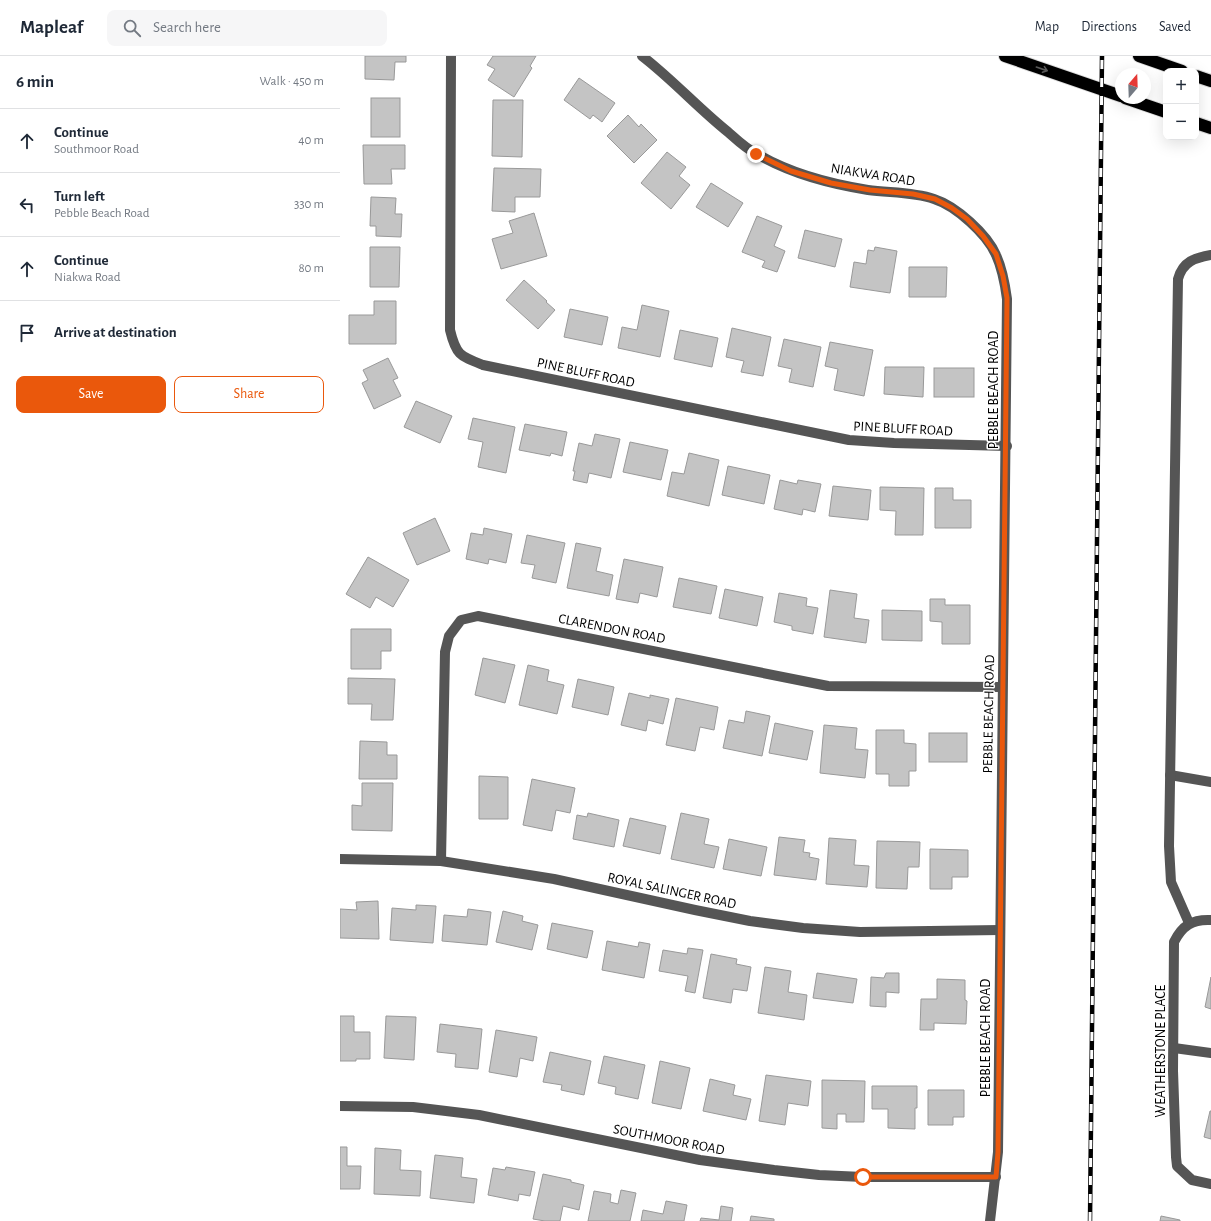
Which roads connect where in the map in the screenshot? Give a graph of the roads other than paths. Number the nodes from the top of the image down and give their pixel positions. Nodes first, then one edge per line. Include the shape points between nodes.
1 (451, 56) edge
2 (642, 56) edge
3 (1005, 56) edge
4 (1139, 56) edge
5 (1173, 68) edge
6 (1199, 77) edge
7 (1211, 81) edge
8 (1115, 94) edge
9 (1143, 104) edge
10 (1163, 111) edge
11 (1199, 124) edge
12 (1211, 128) edge
13 (967, 219) joint
14 (1211, 255) edge
15 (1006, 446) junction
16 (1002, 687) junction
17 (1170, 776) junction
18 (1211, 782) edge
19 (340, 859) edge
20 (441, 861) junction
21 (1211, 920) edge
22 (1189, 923) junction
23 (1000, 930) junction
24 (1174, 1048) junction
25 (1211, 1053) edge
26 (340, 1106) edge
27 (996, 1177) junction
28 (1211, 1184) edge
29 (990, 1221) edge

1 - 15 street, PINE BLUFF ROAD via 450,330 454,346 464,357 483,365 849,440
2 - 13 street, NIAKWA ROAD via 708,116 756,154 791,171 831,183 935,199
3 -> 8 highway
4 - 5 highway
6 - 7 highway
9 - 10 highway
11 - 12 highway
13 - 15 street, PEBBLE BEACH ROAD via 996,254 1007,298
14 - 17 street via 1196,258 1187,264 1178,279
15 - 16 street, PEBBLE BEACH ROAD
16 - 20 street, CLARENDON ROAD via 828,686 478,616 461,620 449,636 445,652
16 - 23 street, PEBBLE BEACH ROAD
17 - 18 street
17 - 22 street via 1171,882
19 - 20 street, ROYAL SALINGER ROAD
20 - 23 street, ROYAL SALINGER ROAD via 554,879 695,910 803,928 860,932
21 - 22 street
22 - 24 street, WEATHERSTONE PLACE via 1174,942
23 - 27 street, PEBBLE BEACH ROAD
24 - 25 street
24 - 28 street, WEATHERSTONE PLACE via 1177,1166 1192,1180
26 - 27 street, SOUTHMOOR ROAD via 413,1107 479,1115 700,1160 819,1175
27 - 29 street, PEBBLE BEACH ROAD

